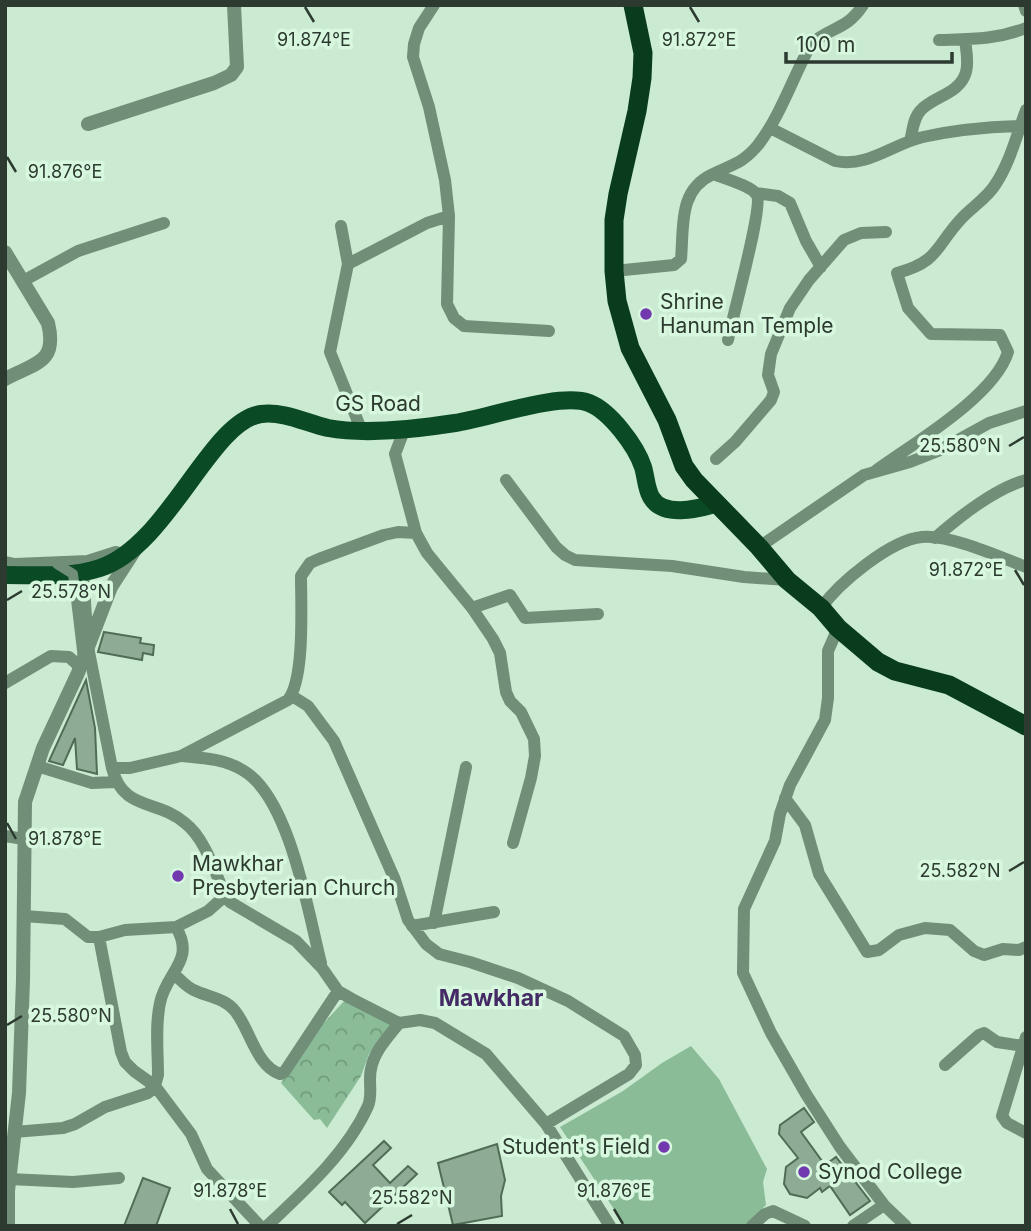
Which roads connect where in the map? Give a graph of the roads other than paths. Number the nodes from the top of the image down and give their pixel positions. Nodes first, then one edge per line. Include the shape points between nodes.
1 (234, 5) edge
2 (435, 5) edge
3 (633, 5) edge
4 (863, 5) edge
5 (1024, 5) edge
6 (1026, 11) edge
7 (1026, 28) edge
8 (965, 39) junction
9 (939, 40) dead end
10 (1026, 110) edge
11 (88, 124) dead end
12 (1020, 126) junction
13 (770, 128) junction
14 (910, 141) junction
15 (713, 174) junction
16 (755, 193) junction
17 (449, 216) junction
18 (164, 223) dead end
19 (341, 226) dead end
20 (887, 232) dead end
21 (5, 252) edge
22 (348, 264) junction
23 (821, 267) junction
24 (614, 271) junction
25 (23, 281) junction
26 (549, 331) dead end
27 (728, 340) dead end
28 (5, 379) edge
29 (1026, 411) edge
30 (405, 428) junction
31 (361, 429) junction
32 (716, 459) dead end
33 (874, 471) junction
34 (506, 480) dead end
35 (1026, 480) edge
36 (715, 504) junction
37 (416, 533) junction
38 (935, 538) junction
39 (137, 546) junction
40 (759, 547) junction
41 (5, 563) edge
42 (57, 565) junction
43 (1026, 568) edge
44 (78, 573) junction
45 (5, 575) edge
46 (787, 580) junction
47 (472, 608) junction
48 (821, 608) junction
49 (598, 614) dead end
50 (838, 628) junction
51 (84, 658) junction
52 (5, 683) edge
53 (292, 696) junction
54 (1026, 726) edge
55 (181, 756) junction
56 (37, 766) junction
57 (466, 767) dead end
58 (111, 768) junction
59 (115, 782) junction
60 (785, 798) junction
61 (5, 836) edge
62 (24, 839) junction
63 (513, 843) dead end
64 (225, 896) junction
65 (494, 912) dead end
66 (24, 916) junction
67 (434, 923) junction
68 (412, 926) junction
69 (176, 927) junction
70 (99, 937) junction
71 (1026, 948) edge
72 (322, 968) junction
73 (174, 974) junction
74 (338, 991) junction
75 (399, 1023) junction
76 (1024, 1041) edge
77 (945, 1065) dead end
78 (155, 1086) junction
79 (545, 1124) junction
80 (14, 1132) junction
81 (1026, 1133) edge
82 (118, 1178) dead end
83 (8, 1187) edge
84 (884, 1205) junction
85 (8, 1226) edge
86 (260, 1226) edge
87 (267, 1226) edge
88 (610, 1226) edge
89 (752, 1226) edge
90 (805, 1226) edge
91 (853, 1226) edge
92 (906, 1226) edge

1 - 11 street via 237,67 231,75
2 - 17 street via 419,28 413,57 440,152
3 - 24 highway via 643,53 642,78 618,194
4 - 13 street via 851,22 811,44
5 - 6 street
7 - 8 street via 1004,37
8 - 9 street
8 - 14 street via 966,74 957,87 922,109
10 - 12 street
12 - 14 street via 978,128
12 - 33 street via 995,187 960,220 931,259 897,274 908,308 931,334 1000,335 1007,352 1005,362 982,392
13 - 14 street via 846,163 870,159
13 - 15 street via 745,159
15 - 16 street
15 - 24 street via 687,198 679,261
16 - 23 street via 790,203
16 - 27 street via 753,238
17 - 22 street
17 - 26 street via 447,304 454,318 464,326
18 - 25 street via 78,251
19 - 22 street
20 - 23 street via 852,236 838,245
21 - 25 street
22 - 31 street via 330,352
23 - 32 street via 790,308 778,334 768,368 774,389 771,400
24 - 36 highway via 630,348 667,420 684,466
25 - 28 street via 48,323 51,346 41,363
29 - 33 street via 989,423 938,451
30 - 31 main road, GS Road
30 - 36 main road, GS Road via 456,423 567,399 589,403 603,411 634,449 656,503 693,510
30 - 37 street via 396,454
31 - 39 main road, GS Road via 329,428 270,413 248,417 229,432
33 - 40 street
34 - 46 street via 556,547 575,560
35 - 38 street via 998,491
36 - 40 highway
37 - 47 street
37 - 53 street via 384,535 304,569
38 - 43 street
38 - 48 street via 908,541 868,563
39 - 42 street via 88,562
39 - 44 main road, GS Road via 101,567
39 - 51 street via 111,587
40 - 46 highway
41 - 42 street
42 - 44 street, bridge
44 - 45 main road, GS Road
44 - 51 street
46 - 48 highway
47 - 49 street via 510,595 525,618
47 - 63 street via 494,639 506,692 534,739 531,778
48 - 50 highway
50 - 54 highway via 895,671 949,685
50 - 60 street via 828,651 825,720
51 - 52 street via 51,656
51 - 56 street
51 - 58 street
53 - 55 street
53 - 68 street via 308,706 334,741
55 - 58 street
55 - 72 street via 234,766 270,798 287,831
56 - 59 street via 92,783
56 - 62 street via 25,802
57 - 67 street
58 - 59 street
59 - 64 street via 135,801 178,817 194,831
60 - 71 street via 805,825 819,874 867,952 879,950 898,935 925,928 950,930 984,955
60 - 84 street via 775,841 744,909 743,973 806,1094
61 - 62 street
62 - 66 street
64 - 69 street via 208,911
64 - 72 street via 296,942
65 - 67 street
66 - 70 street via 65,919 88,937
66 - 80 street
67 - 68 street
68 - 79 street via 439,954 518,978 568,1001 624,1036 636,1065 629,1074
69 - 70 street via 125,930
69 - 73 street via 184,952
70 - 78 street via 121,1052 125,1062
72 - 74 street
73 - 74 street via 197,992 233,1008 262,1059 276,1073 285,1071
73 - 78 street via 160,1001
74 - 75 street
75 - 79 street via 435,1023 486,1054
75 - 87 street via 376,1053 370,1098 360,1123 313,1181
76 - 77 street via 997,1042 984,1033
76 - 81 street via 1002,1116
78 - 80 street via 63,1128
78 - 86 street via 191,1134 207,1168
79 - 88 street
80 - 83 street
82 - 83 street
83 - 85 street
84 - 91 street
84 - 92 street
89 - 90 street via 773,1211

